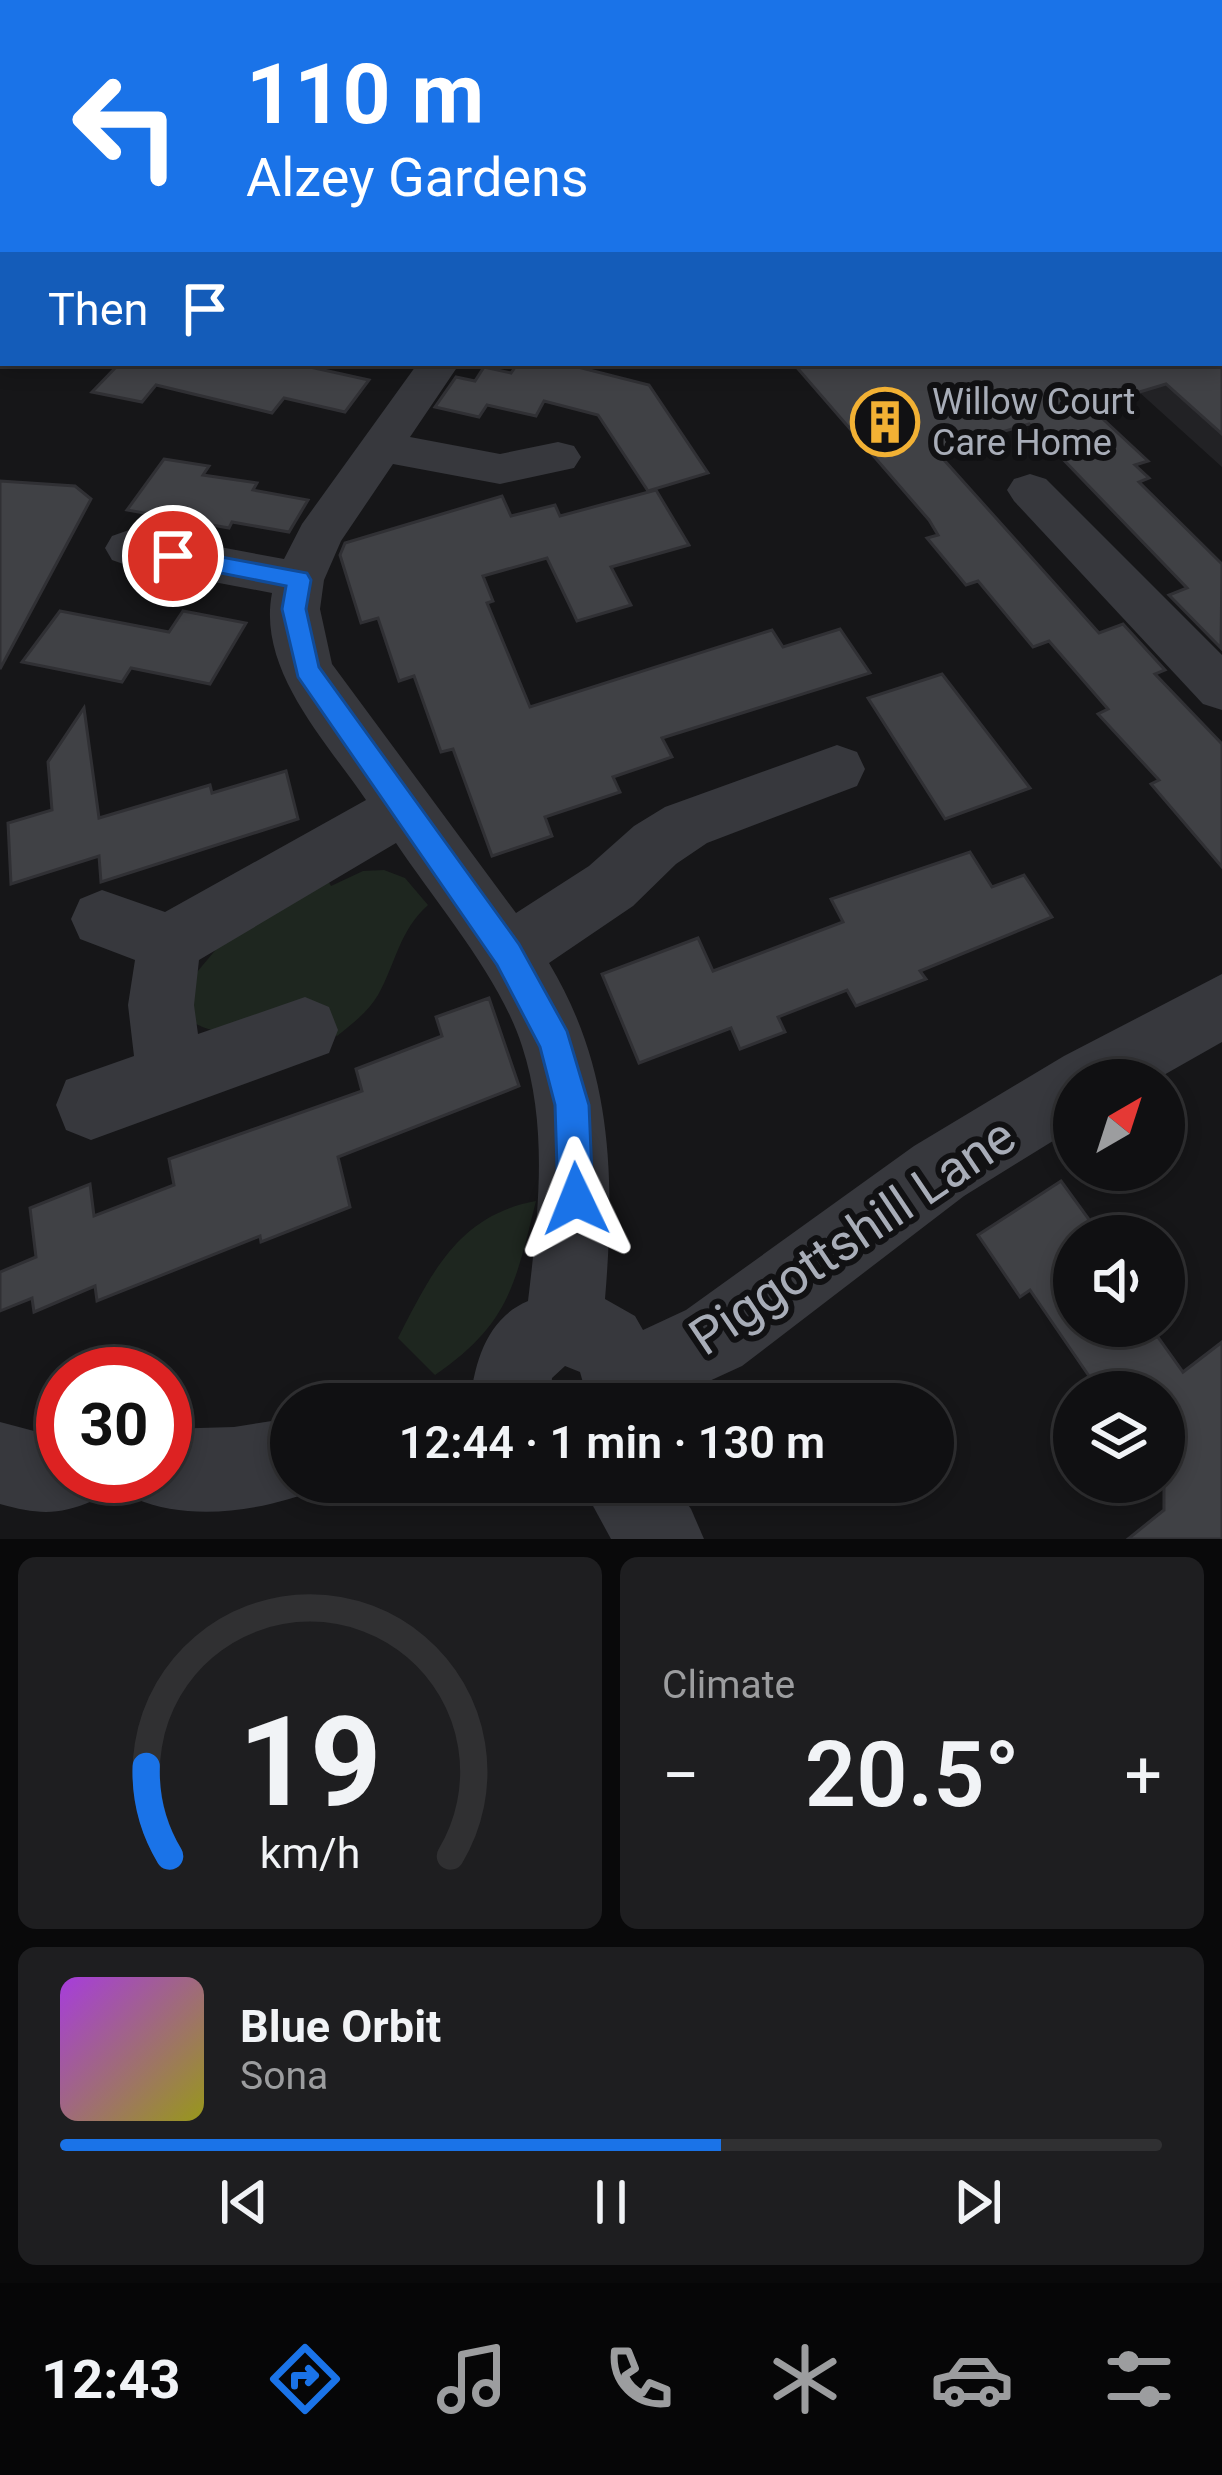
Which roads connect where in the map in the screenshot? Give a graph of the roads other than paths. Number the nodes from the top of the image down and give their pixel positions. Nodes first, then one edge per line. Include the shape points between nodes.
1 (434, 366) edge
2 (383, 447) junction
3 (558, 457) dead end
4 (1030, 490) dead end
5 (129, 548) dead end
6 (299, 580) junction
7 (1221, 686) edge
8 (837, 769) dead end
9 (404, 808) junction
10 (103, 919) dead end
11 (169, 943) junction
12 (508, 955) junction
13 (1222, 1006) edge
14 (305, 1030) dead end
15 (1126, 1059) edge
16 (170, 1077) junction
17 (1053, 1101) edge
18 (91, 1105) dead end
19 (564, 1326) junction
20 (512, 1383) edge
21 (626, 1383) edge
22 (641, 1383) edge
23 (270, 1462) edge
24 (0, 1463) edge
25 (192, 1469) edge
26 (36, 1472) edge
27 (636, 1503) edge
28 (661, 1539) edge

1 - 2 street
2 - 3 street via 500,469
2 - 6 street via 319,536
4 - 7 street
5 - 6 street
6 - 9 street via 295,623 307,670
8 - 12 street via 686,825
9 - 11 street
9 - 12 street
10 - 11 street
11 - 16 street via 160,1005
12 - 19 street via 555,1042 572,1105 576,1199
13 - 15 street
14 - 16 street
16 - 18 street
17 - 22 street, Piggottshill Lane via 939,1171 714,1339
19 - 20 street via 521,1356
19 - 21 street via 604,1339
23 - 25 street
24 - 26 street
27 - 28 street

